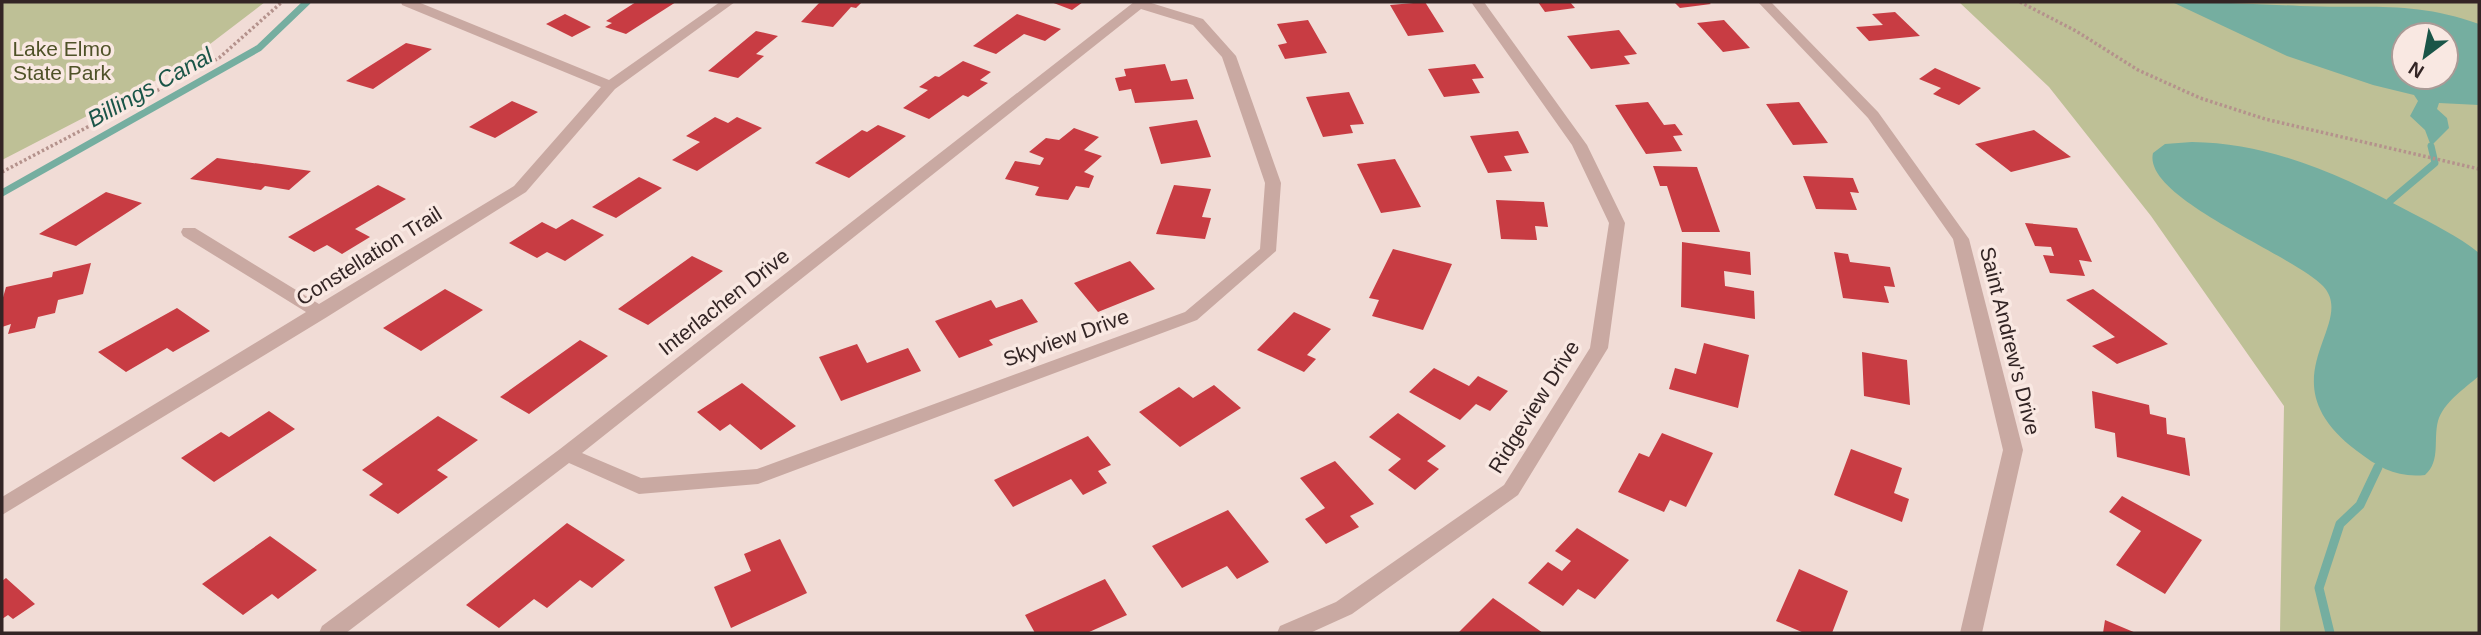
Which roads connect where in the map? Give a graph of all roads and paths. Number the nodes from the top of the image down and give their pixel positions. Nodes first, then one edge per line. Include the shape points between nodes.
1 (282, 2) edge
2 (407, 2) edge
3 (728, 2) edge
4 (1477, 2) edge
5 (1764, 2) edge
6 (2020, 2) edge
7 (1141, 3) edge
8 (610, 86) junction
9 (2479, 169) edge
10 (2, 172) edge
11 (189, 232) dead end
12 (321, 313) junction
13 (567, 454) junction
14 (2, 507) edge
15 (330, 633) edge
16 (1288, 633) edge
17 (1971, 633) edge

1 - 10 path via 219,58
2 - 8 street
3 - 8 street, Constellation Trail
4 - 16 street, Ridgeview Drive via 1579,145 1617,223 1599,348 1511,490 1343,608
5 - 17 street, Saint Andrew's Drive via 1873,115 1961,239 2013,450
6 - 9 path via 2186,93 2265,119
7 - 13 street, Interlachen Drive
7 - 13 street, Skyview Drive via 1198,22 1229,56 1273,183 1268,251 1191,316 758,476 639,486
8 - 12 street, Constellation Trail via 520,189
11 - 12 street
12 - 14 street, Constellation Trail
13 - 15 street, Interlachen Drive

